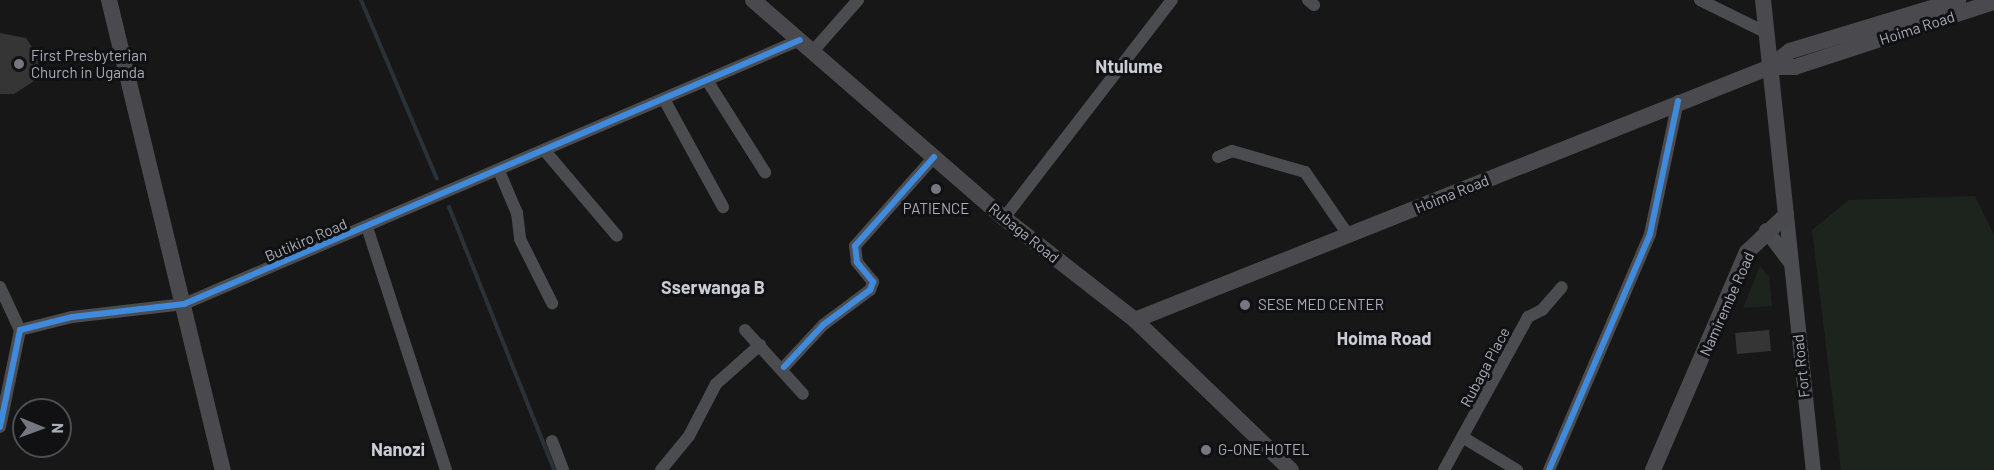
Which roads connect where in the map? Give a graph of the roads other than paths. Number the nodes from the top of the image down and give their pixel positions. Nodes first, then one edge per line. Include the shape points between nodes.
1 (109, 0) edge
2 (753, 0) edge
3 (858, 0) edge
4 (1172, 0) edge
5 (1700, 0) edge
6 (1763, 0) edge
7 (1953, 1) edge
8 (1994, 2) edge
9 (1767, 33) junction
10 (800, 40) junction
11 (814, 50) junction
12 (1770, 67) junction
13 (708, 82) junction
14 (665, 101) junction
15 (1678, 101) junction
16 (546, 151) junction
17 (1218, 157) dead end
18 (934, 158) junction
19 (499, 171) junction
20 (765, 172) dead end
21 (723, 207) dead end
22 (1786, 215) junction
23 (1004, 218) junction
24 (368, 227) junction
25 (1766, 230) junction
26 (617, 236) dead end
27 (1349, 236) junction
28 (1791, 263) junction
29 (0, 287) edge
30 (1562, 287) dead end
31 (552, 303) dead end
32 (184, 304) junction
33 (1135, 321) junction
34 (20, 330) junction
35 (745, 330) dead end
36 (760, 345) junction
37 (784, 367) junction
38 (803, 394) dead end
39 (0, 427) edge
40 (1464, 438) junction
41 (552, 441) dead end
42 (223, 470) edge
43 (446, 470) edge
44 (563, 470) edge
45 (662, 470) edge
46 (1291, 470) edge
47 (1444, 470) edge
48 (1517, 470) edge
49 (1549, 470) edge
50 (1653, 470) edge
51 (1813, 470) edge

1 - 32 main road
2 - 10 main road, Rubaga Road
3 - 11 street
4 - 23 street
5 - 9 street
6 - 9 main road
7 - 12 main road, Hoima Road via 1790,51
8 - 12 main road, Hoima Road via 1795,67
9 - 12 main road
10 - 11 main road, Rubaga Road
10 - 13 street, Butikiro Road
11 - 18 main road, Rubaga Road
12 - 15 main road, Hoima Road
12 - 22 main road
13 - 14 street, Butikiro Road
13 - 20 street
14 - 16 street, Butikiro Road
14 - 21 street
15 - 27 main road, Hoima Road
15 - 49 street via 1650,234
16 - 19 street, Butikiro Road
16 - 26 street
17 - 27 street via 1232,151 1305,172
18 - 23 main road, Rubaga Road
18 - 37 street via 855,246 857,262 873,282 870,290 823,325
19 - 24 street, Butikiro Road
19 - 31 street via 517,213 520,238
22 - 25 main road, Namirembe Road
22 - 28 street, Fort Road
23 - 33 main road, Rubaga Road
24 - 32 street, Butikiro Road
24 - 43 street
25 - 28 street
25 - 50 main road, Namirembe Road via 1748,252
27 - 33 main road, Hoima Road
28 - 51 street, Fort Road
29 - 34 street
30 - 40 street, Rubaga Place via 1542,310 1528,317
32 - 34 street, Butikiro Road via 72,317
32 - 42 main road
33 - 46 main road, Rubaga Road
34 - 39 street
35 - 36 street
36 - 37 street
36 - 45 street via 716,384 689,436
37 - 38 street
40 - 47 street, Rubaga Place
40 - 48 street
41 - 44 street

